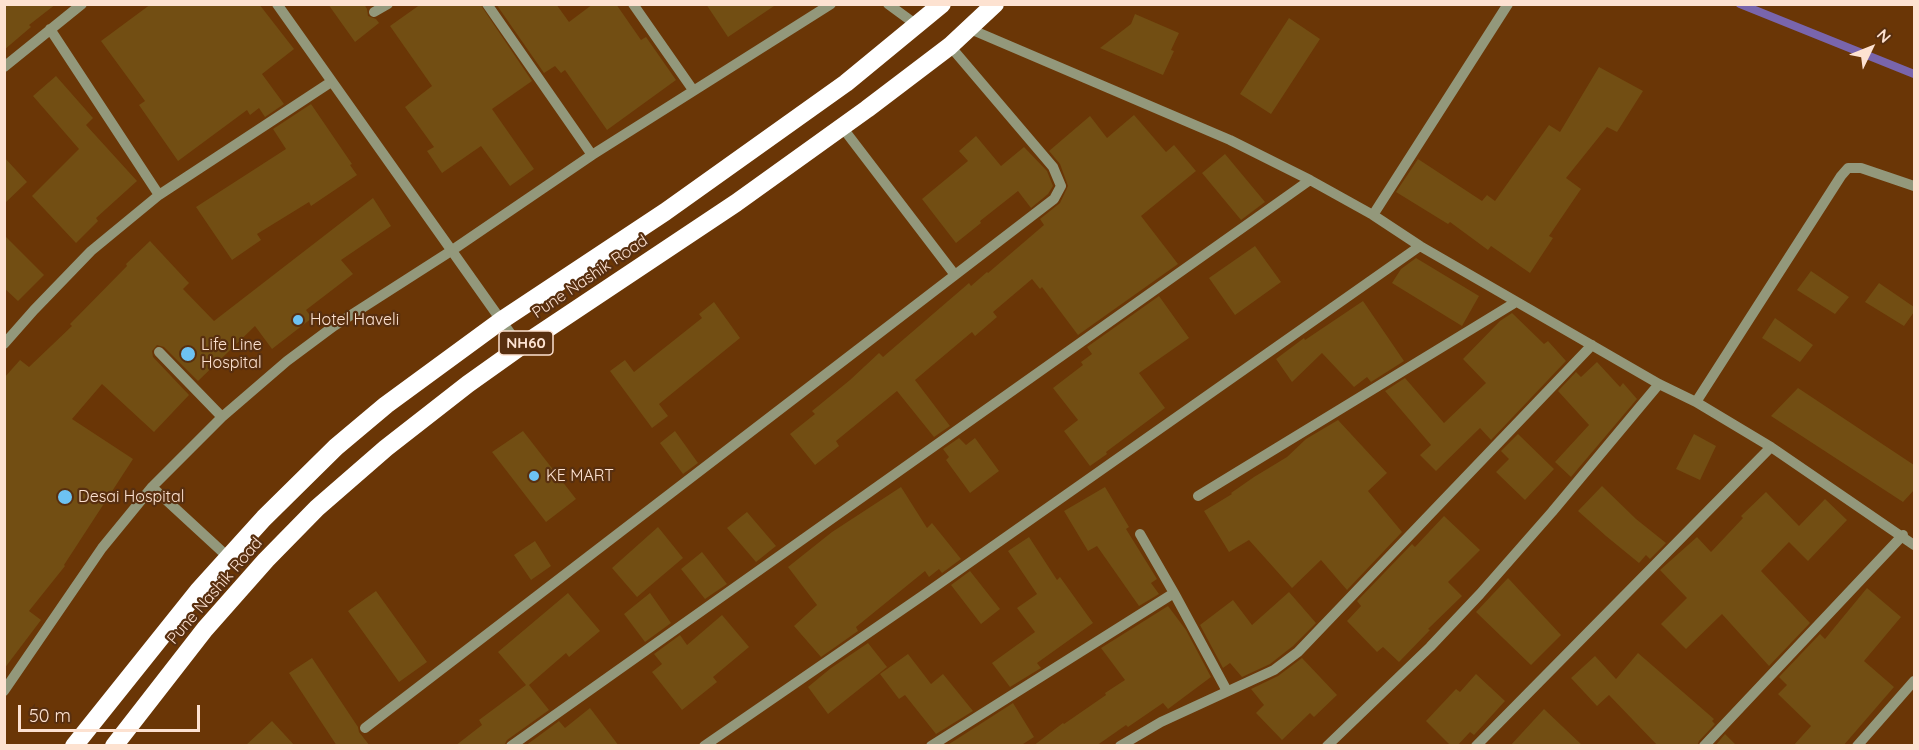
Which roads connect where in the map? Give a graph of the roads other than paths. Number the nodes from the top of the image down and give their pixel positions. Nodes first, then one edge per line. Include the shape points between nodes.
1 (82, 4) edge
2 (277, 4) edge
3 (388, 4) edge
4 (487, 4) edge
5 (633, 4) edge
6 (831, 4) edge
7 (888, 4) edge
8 (942, 4) edge
9 (995, 4) edge
10 (1508, 4) edge
11 (374, 12) dead end
12 (918, 26) junction
13 (50, 29) junction
14 (970, 29) junction
15 (950, 46) junction
16 (4, 67) edge
17 (331, 82) junction
18 (693, 90) junction
19 (842, 127) junction
20 (592, 155) junction
21 (1310, 180) junction
22 (1914, 186) edge
23 (159, 195) junction
24 (1373, 215) junction
25 (1420, 246) junction
26 (451, 251) junction
27 (955, 275) junction
28 (1516, 302) junction
29 (502, 320) junction
30 (4, 344) edge
31 (1592, 345) junction
32 (520, 347) junction
33 (159, 352) dead end
34 (1659, 384) junction
35 (1696, 402) junction
36 (222, 417) junction
37 (1771, 447) junction
38 (152, 487) junction
39 (1198, 496) dead end
40 (1140, 534) dead end
41 (1903, 535) junction
42 (1914, 545) edge
43 (228, 558) junction
44 (1174, 593) junction
45 (1914, 681) edge
46 (5, 688) edge
47 (1227, 691) junction
48 (365, 728) dead end
49 (74, 746) edge
50 (114, 746) edge
51 (511, 746) edge
52 (704, 746) edge
53 (931, 746) edge
54 (1120, 746) edge
55 (1327, 746) edge
56 (1476, 746) edge
57 (1704, 746) edge
58 (1857, 746) edge

1 - 13 street
2 - 17 street
3 - 11 street
4 - 20 street
5 - 18 street
6 - 18 street
7 - 12 street
8 - 12 highway, Pune Nashik Road / NH60
9 - 14 highway, Pune Nashik Road / NH60
10 - 24 street
12 - 29 highway, Pune Nashik Road / NH60 via 846,83 674,205
13 - 16 street
13 - 23 street
14 - 15 highway, Pune Nashik Road / NH60
14 - 21 street via 1230,140
15 - 19 highway, Pune Nashik Road / NH60
15 - 27 street via 1053,167 1061,186 1054,199
17 - 23 street
17 - 26 street
18 - 20 street
19 - 27 street
19 - 32 highway, Pune Nashik Road / NH60
20 - 26 street
21 - 24 street
21 - 51 street
22 - 35 street via 1861,168 1848,168
23 - 30 street via 91,251
24 - 25 street
25 - 28 street
25 - 52 street
26 - 29 street
26 - 36 street via 334,326
27 - 48 street
28 - 31 street
28 - 39 street
29 - 32 street
29 - 43 highway, Pune Nashik Road / NH60 via 336,447
31 - 34 street
31 - 47 street via 1298,652 1274,670
32 - 50 highway, Pune Nashik Road / NH60 via 386,448 317,508 205,629
33 - 36 street
34 - 35 street
34 - 55 street via 1480,594
35 - 37 street
36 - 38 street
37 - 41 street
37 - 56 street
38 - 43 street
38 - 46 street via 102,548
40 - 44 street
41 - 42 street
41 - 57 street
43 - 49 highway, Pune Nashik Road / NH60
44 - 47 street
44 - 53 street
45 - 58 street
47 - 54 street

